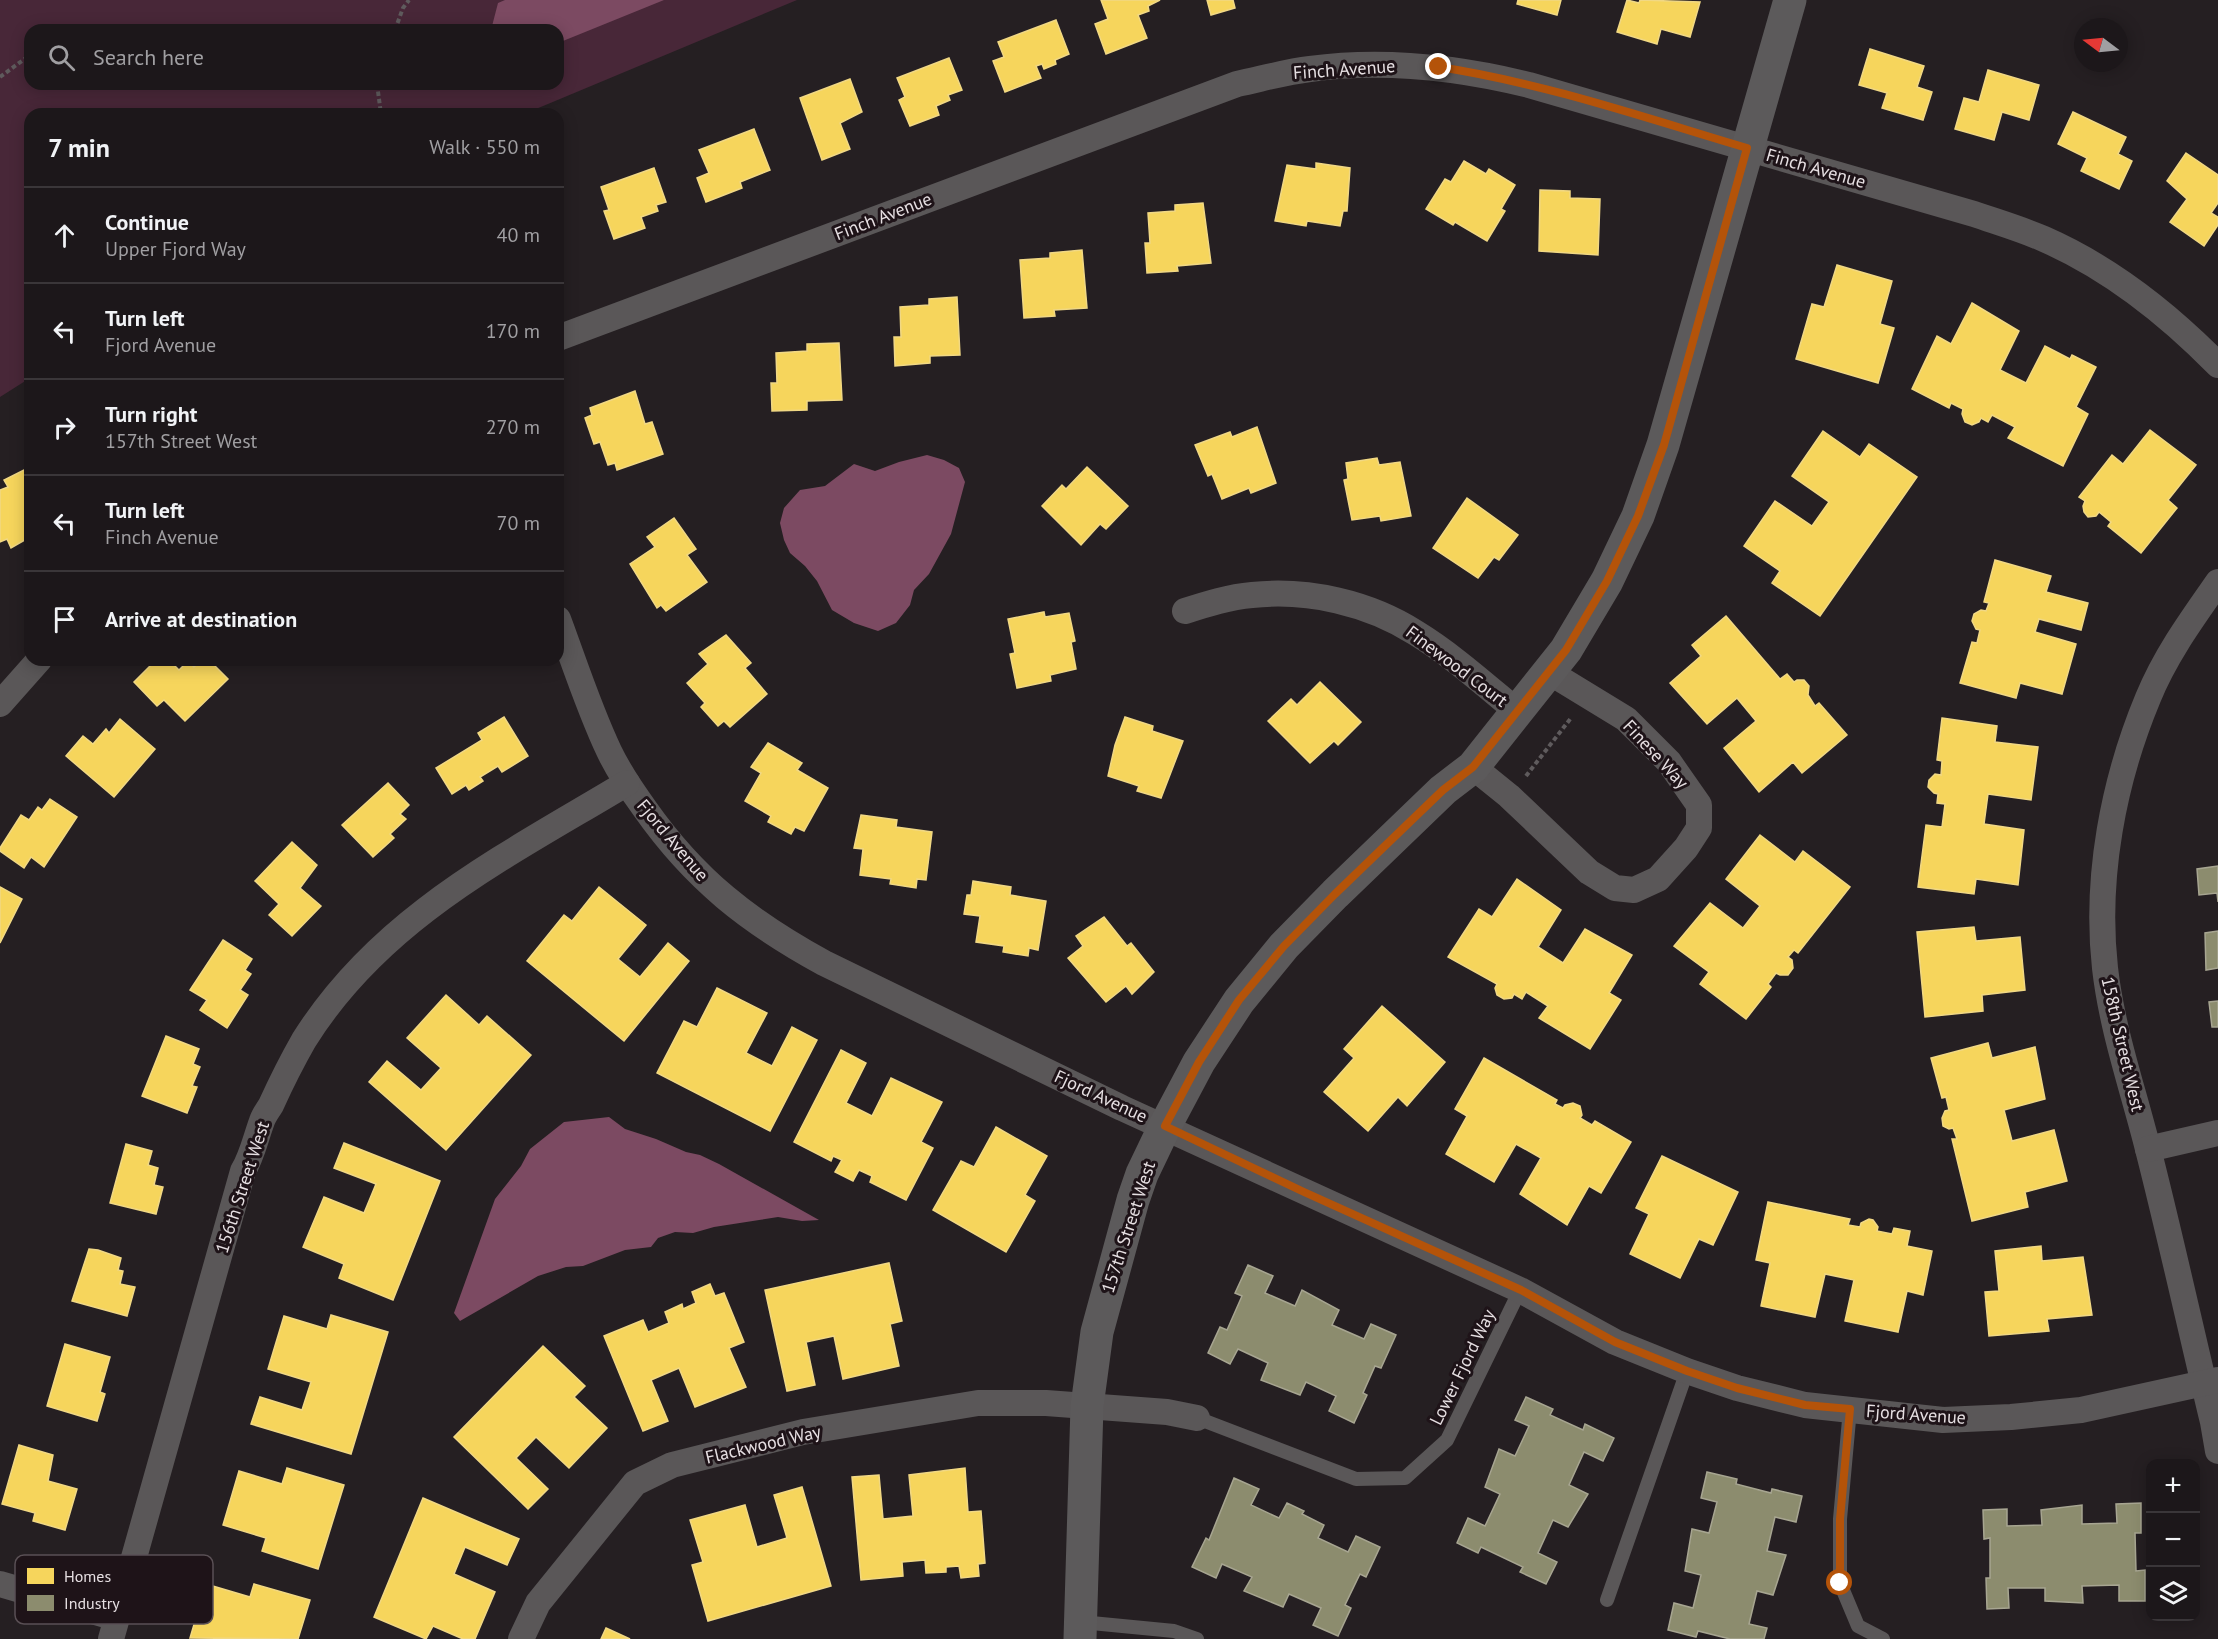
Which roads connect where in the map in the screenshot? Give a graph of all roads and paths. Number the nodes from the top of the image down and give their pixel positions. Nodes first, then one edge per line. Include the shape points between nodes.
1 (409, 0) edge
2 (1790, 0) edge
3 (397, 24) edge
4 (24, 59) edge
5 (0, 77) edge
6 (378, 90) edge
7 (380, 108) edge
8 (1747, 148) junction
9 (564, 336) edge
10 (2218, 365) edge
11 (2218, 582) edge
12 (1185, 611) dead end
13 (564, 634) edge
14 (34, 666) edge
15 (1549, 672) junction
16 (0, 704) edge
17 (1577, 710) dead end
18 (1518, 712) junction
19 (1473, 767) junction
20 (1522, 781) dead end
21 (627, 783) junction
22 (1165, 1126) junction
23 (2218, 1133) edge
24 (2148, 1149) junction
25 (1521, 1290) junction
26 (1687, 1371) junction
27 (2211, 1381) edge
28 (1088, 1406) junction
29 (1850, 1409) junction
30 (1197, 1418) joint
31 (2218, 1450) edge
32 (135, 1555) edge
33 (0, 1584) edge
34 (15, 1590) edge
35 (1607, 1600) dead end
36 (1081, 1630) edge
37 (521, 1639) edge
38 (1197, 1639) edge
39 (1883, 1639) edge

1 - 3 path
2 - 8 street, 157th Street West
4 - 5 path
6 - 7 path
8 - 9 street, Finch Avenue via 1484,74 1401,64 1310,69 1238,84 1198,98
8 - 10 street, Finch Avenue via 1974,214 2044,239 2129,287
8 - 15 street, 157th Street West via 1664,445 1638,516 1607,581
11 - 24 street, 158th Street West via 2178,640 2148,697 2124,767 2108,839 2103,903 2105,968 2118,1041
12 - 18 street, Finewood Court via 1253,594 1320,597 1353,605 1416,633
13 - 21 street, Fjord Avenue via 609,751
14 - 16 street
15 - 18 street, 157th Street West
15 - 19 street, Finese Way via 1626,719 1669,762 1699,805 1700,828 1686,848 1658,879 1634,890 1615,888 1589,872
17 - 20 path
18 - 19 street, 157th Street West
19 - 22 street, 157th Street West via 1443,790 1284,946 1233,1009
21 - 22 street, Fjord Avenue via 657,826 703,879 781,939
21 - 32 street, 156th Street West via 424,909 356,972 306,1038 274,1094 243,1172
22 - 25 street, Fjord Avenue
22 - 28 street, 157th Street West via 1142,1174 1107,1289
23 - 24 street
24 - 27 street, 158th Street West
25 - 26 street, Fjord Avenue via 1615,1342
25 - 30 lane, Lower Fjord Way via 1447,1440 1406,1478 1356,1479
26 - 29 street, Fjord Avenue via 1805,1405
26 - 35 lane
27 - 29 street, Fjord Avenue via 2081,1410 2011,1418 1943,1420
27 - 31 street, 158th Street West
28 - 30 street, Flackwood Way
28 - 36 street, 157th Street West
28 - 37 street, Flackwood Way via 978,1403 803,1432 672,1465 635,1484 538,1603
29 - 39 lane via 1840,1519 1840,1583 1858,1626
33 - 34 street
36 - 38 lane via 1174,1631

